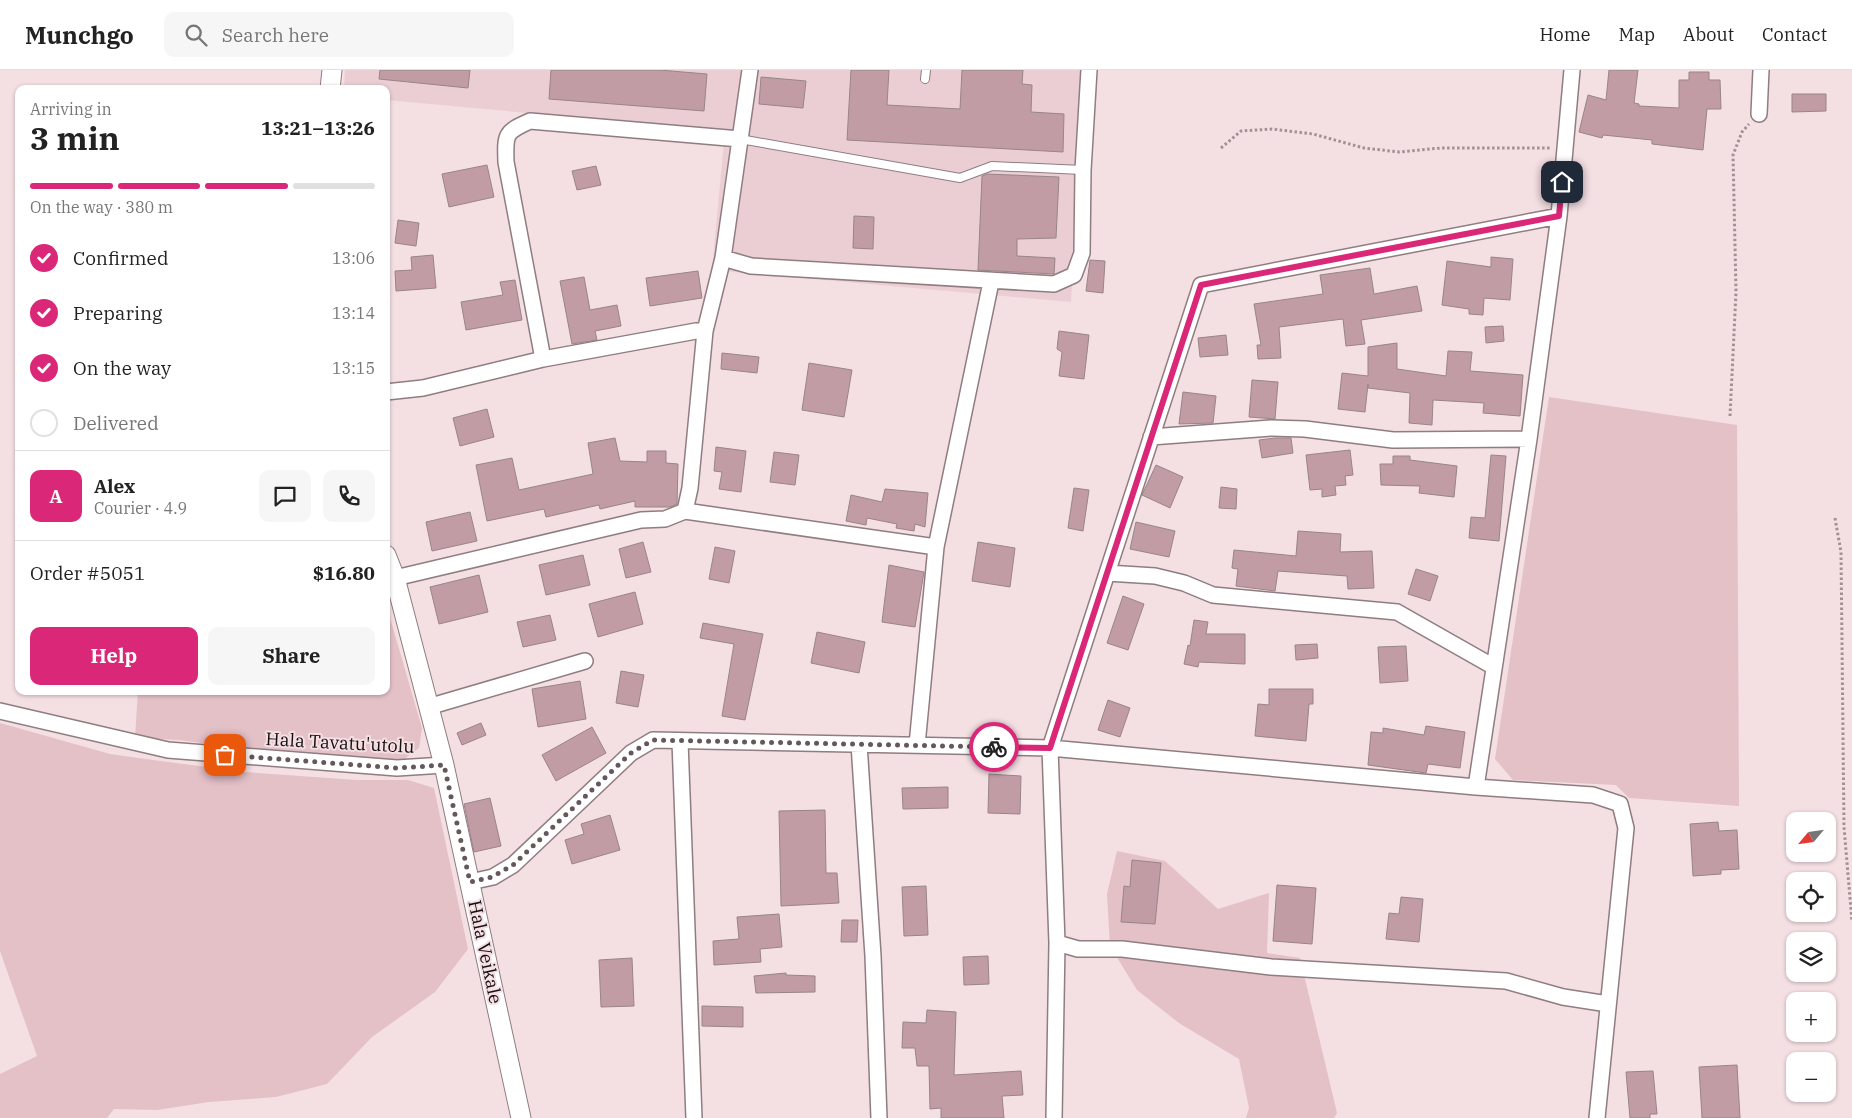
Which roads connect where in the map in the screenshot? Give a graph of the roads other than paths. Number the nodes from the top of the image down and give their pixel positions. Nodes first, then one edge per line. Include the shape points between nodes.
1 (332, 70) edge
2 (750, 70) edge
3 (926, 70) edge
4 (1088, 70) edge
5 (1572, 70) edge
6 (1761, 70) edge
7 (925, 79) dead end
8 (330, 85) edge
9 (1759, 114) road end
10 (740, 139) junction
11 (1083, 170) junction
12 (1559, 216) junction
13 (722, 258) junction
14 (991, 282) junction
15 (705, 331) junction
16 (543, 359) junction
17 (390, 392) edge
18 (1151, 437) junction
19 (1529, 439) junction
20 (685, 511) junction
21 (936, 547) junction
22 (390, 565) edge
23 (1107, 573) junction
24 (395, 578) junction
25 (585, 661) dead end
26 (1494, 667) junction
27 (428, 707) junction
28 (0, 711) edge
29 (680, 741) junction
30 (860, 744) junction
31 (917, 745) junction
32 (1050, 748) junction
33 (444, 765) junction
34 (1476, 787) junction
35 (470, 882) junction
36 (1057, 943) junction
37 (1608, 1004) junction
38 (521, 1118) edge
39 (694, 1118) edge
40 (879, 1118) edge
41 (1054, 1118) edge
42 (1597, 1118) edge

1 - 8 street
2 - 10 street
3 - 7 lane
4 - 11 street
5 - 12 street
6 - 9 street
10 - 11 lane via 960,178 992,166
10 - 13 street
10 - 16 street via 530,121 512,129 505,141 506,162
11 - 14 street via 1082,253 1074,275 1054,284
12 - 18 street via 1201,285
12 - 19 street
13 - 14 street via 751,266
13 - 15 street
14 - 21 street
15 - 16 street
15 - 20 street
16 - 17 street via 423,388
18 - 19 street via 1270,428 1306,429 1393,440
18 - 23 street
19 - 26 street
20 - 21 street
20 - 24 street via 664,519 641,520
21 - 31 street
22 - 24 street, Hala Veikale
23 - 26 street via 1155,576 1213,595 1397,612
23 - 32 street
24 - 27 street, Hala Veikale
25 - 27 street
26 - 34 street
27 - 33 street, Hala Veikale
28 - 33 street, Hala Tavatu'utolu via 168,750 397,768
29 - 30 street
29 - 35 street via 653,740 631,753 513,865 492,877
29 - 39 street
30 - 31 street
30 - 40 street
31 - 32 street
32 - 34 street
32 - 36 street
33 - 35 street, Hala Veikale
34 - 37 street via 1593,795 1620,804 1626,828
35 - 38 street, Hala Veikale
36 - 37 street via 1078,950 1122,948 1271,967 1506,981 1563,997
36 - 41 street
37 - 42 street

